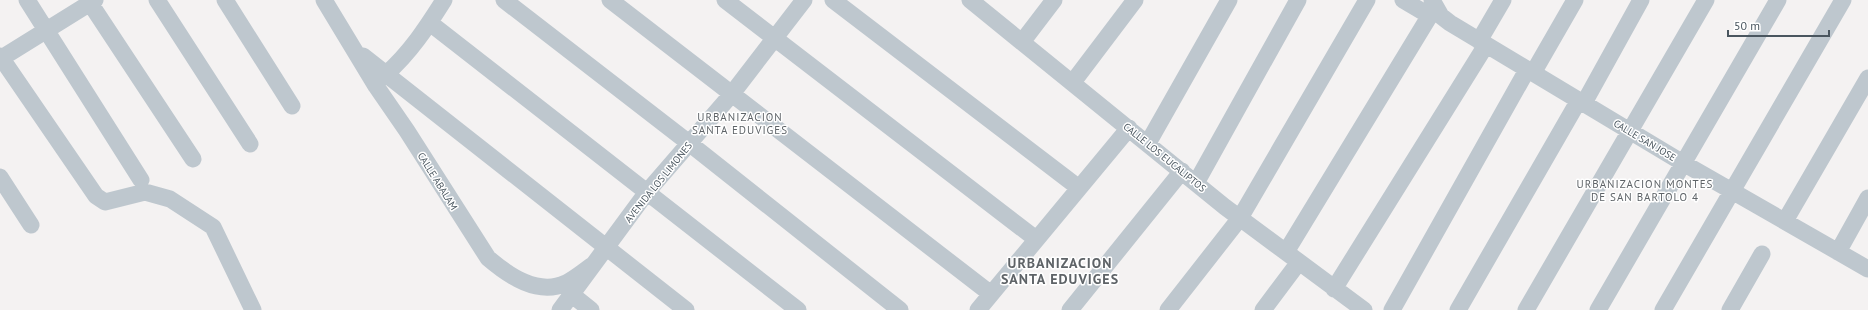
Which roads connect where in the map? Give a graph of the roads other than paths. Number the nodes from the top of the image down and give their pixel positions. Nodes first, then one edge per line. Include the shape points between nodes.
1 (27, 0) edge
2 (157, 0) edge
3 (225, 0) edge
4 (324, 0) edge
5 (444, 0) edge
6 (504, 0) edge
7 (610, 0) edge
8 (725, 0) edge
9 (804, 0) edge
10 (833, 0) edge
11 (970, 0) edge
12 (1054, 0) edge
13 (1135, 0) edge
14 (1230, 0) edge
15 (1298, 0) edge
16 (1367, 0) edge
17 (1403, 0) edge
18 (1503, 0) edge
19 (1575, 0) edge
20 (1641, 0) edge
21 (1706, 0) edge
22 (1778, 0) edge
23 (1844, 0) edge
24 (92, 1) edge
25 (1432, 8) edge
26 (430, 23) junction
27 (46, 30) junction
28 (775, 37) junction
29 (1022, 42) junction
30 (1483, 43) junction
31 (355, 50) junction
32 (0, 57) edge
33 (1530, 72) junction
34 (386, 74) junction
35 (1868, 78) edge
36 (1073, 82) junction
37 (731, 95) junction
38 (1581, 102) junction
39 (292, 106) dead end
40 (1129, 128) junction
41 (1629, 130) junction
42 (690, 143) junction
43 (1148, 143) junction
44 (250, 144) dead end
45 (193, 159) dead end
46 (1683, 163) junction
47 (1182, 171) junction
48 (0, 176) edge
49 (141, 180) dead end
50 (1196, 183) junction
51 (1079, 188) junction
52 (1732, 191) junction
53 (647, 192) junction
54 (1868, 198) edge
55 (1240, 218) junction
56 (1785, 221) junction
57 (31, 225) dead end
58 (1036, 239) junction
59 (606, 248) junction
60 (1838, 252) junction
61 (1762, 254) dead end
62 (1293, 257) junction
63 (594, 264) junction
64 (1868, 269) edge
65 (1334, 289) junction
66 (572, 294) junction
67 (991, 294) junction
68 (1359, 309) edge
69 (253, 310) edge
70 (560, 310) edge
71 (591, 310) edge
72 (686, 310) edge
73 (798, 310) edge
74 (900, 310) edge
75 (978, 310) edge
76 (1070, 310) edge
77 (1168, 310) edge
78 (1262, 310) edge
79 (1392, 310) edge
80 (1458, 310) edge
81 (1526, 310) edge
82 (1598, 310) edge
83 (1663, 310) edge
84 (1730, 310) edge

1 - 27 street
2 - 44 street
3 - 39 street
4 - 31 street, CALLE ABALAM
5 - 26 street
6 - 42 street
7 - 37 street
8 - 28 street
9 - 28 street, AVENIDA LOS LIMONES
10 - 51 street
11 - 29 street, CALLE LOS EUCALIPTOS
12 - 29 street
13 - 36 street
14 - 43 street
15 - 50 street
16 - 55 street
17 - 25 street, CALLE SAN JOSE
18 - 30 street
19 - 33 street
20 - 38 street
21 - 41 street
22 - 46 street
23 - 52 street
24 - 27 street
24 - 45 street
25 - 30 street, CALLE SAN JOSE via 1450,23
25 - 62 street
26 - 34 street via 403,59
26 - 53 street
27 - 32 street
27 - 49 street
28 - 37 street, AVENIDA LOS LIMONES
28 - 58 street
29 - 36 street, CALLE LOS EUCALIPTOS
30 - 33 street, CALLE SAN JOSE
30 - 65 street
31 - 34 street
31 - 63 street, CALLE ABALAM via 488,258 505,273 525,283 547,288 566,283
32 - 69 street via 96,196 105,202 145,192 170,199 213,227
33 - 38 street, CALLE SAN JOSE
33 - 79 street
34 - 59 street
35 - 56 street
36 - 40 street, CALLE LOS EUCALIPTOS
37 - 42 street, AVENIDA LOS LIMONES
37 - 67 street
38 - 41 street, CALLE SAN JOSE
38 - 80 street
40 - 43 street, CALLE LOS EUCALIPTOS
40 - 51 street
41 - 46 street, CALLE SAN JOSE
41 - 81 street
42 - 53 street, AVENIDA LOS LIMONES
42 - 74 street
43 - 47 street, CALLE LOS EUCALIPTOS
46 - 52 street, CALLE SAN JOSE
46 - 82 street
47 - 50 street, CALLE LOS EUCALIPTOS
47 - 76 street
48 - 57 street
50 - 55 street, CALLE LOS EUCALIPTOS
51 - 58 street
52 - 56 street, CALLE SAN JOSE
52 - 83 street
53 - 59 street, AVENIDA LOS LIMONES
53 - 73 street
54 - 60 street
55 - 62 street, CALLE LOS EUCALIPTOS
55 - 77 street
56 - 60 street, CALLE SAN JOSE
58 - 67 street
59 - 63 street, AVENIDA LOS LIMONES
59 - 72 street
60 - 64 street, CALLE SAN JOSE
61 - 84 street
62 - 65 street, CALLE LOS EUCALIPTOS
62 - 78 street
63 - 66 street, AVENIDA LOS LIMONES
65 - 68 street, CALLE LOS EUCALIPTOS
66 - 70 street, AVENIDA LOS LIMONES
66 - 71 street
67 - 75 street

